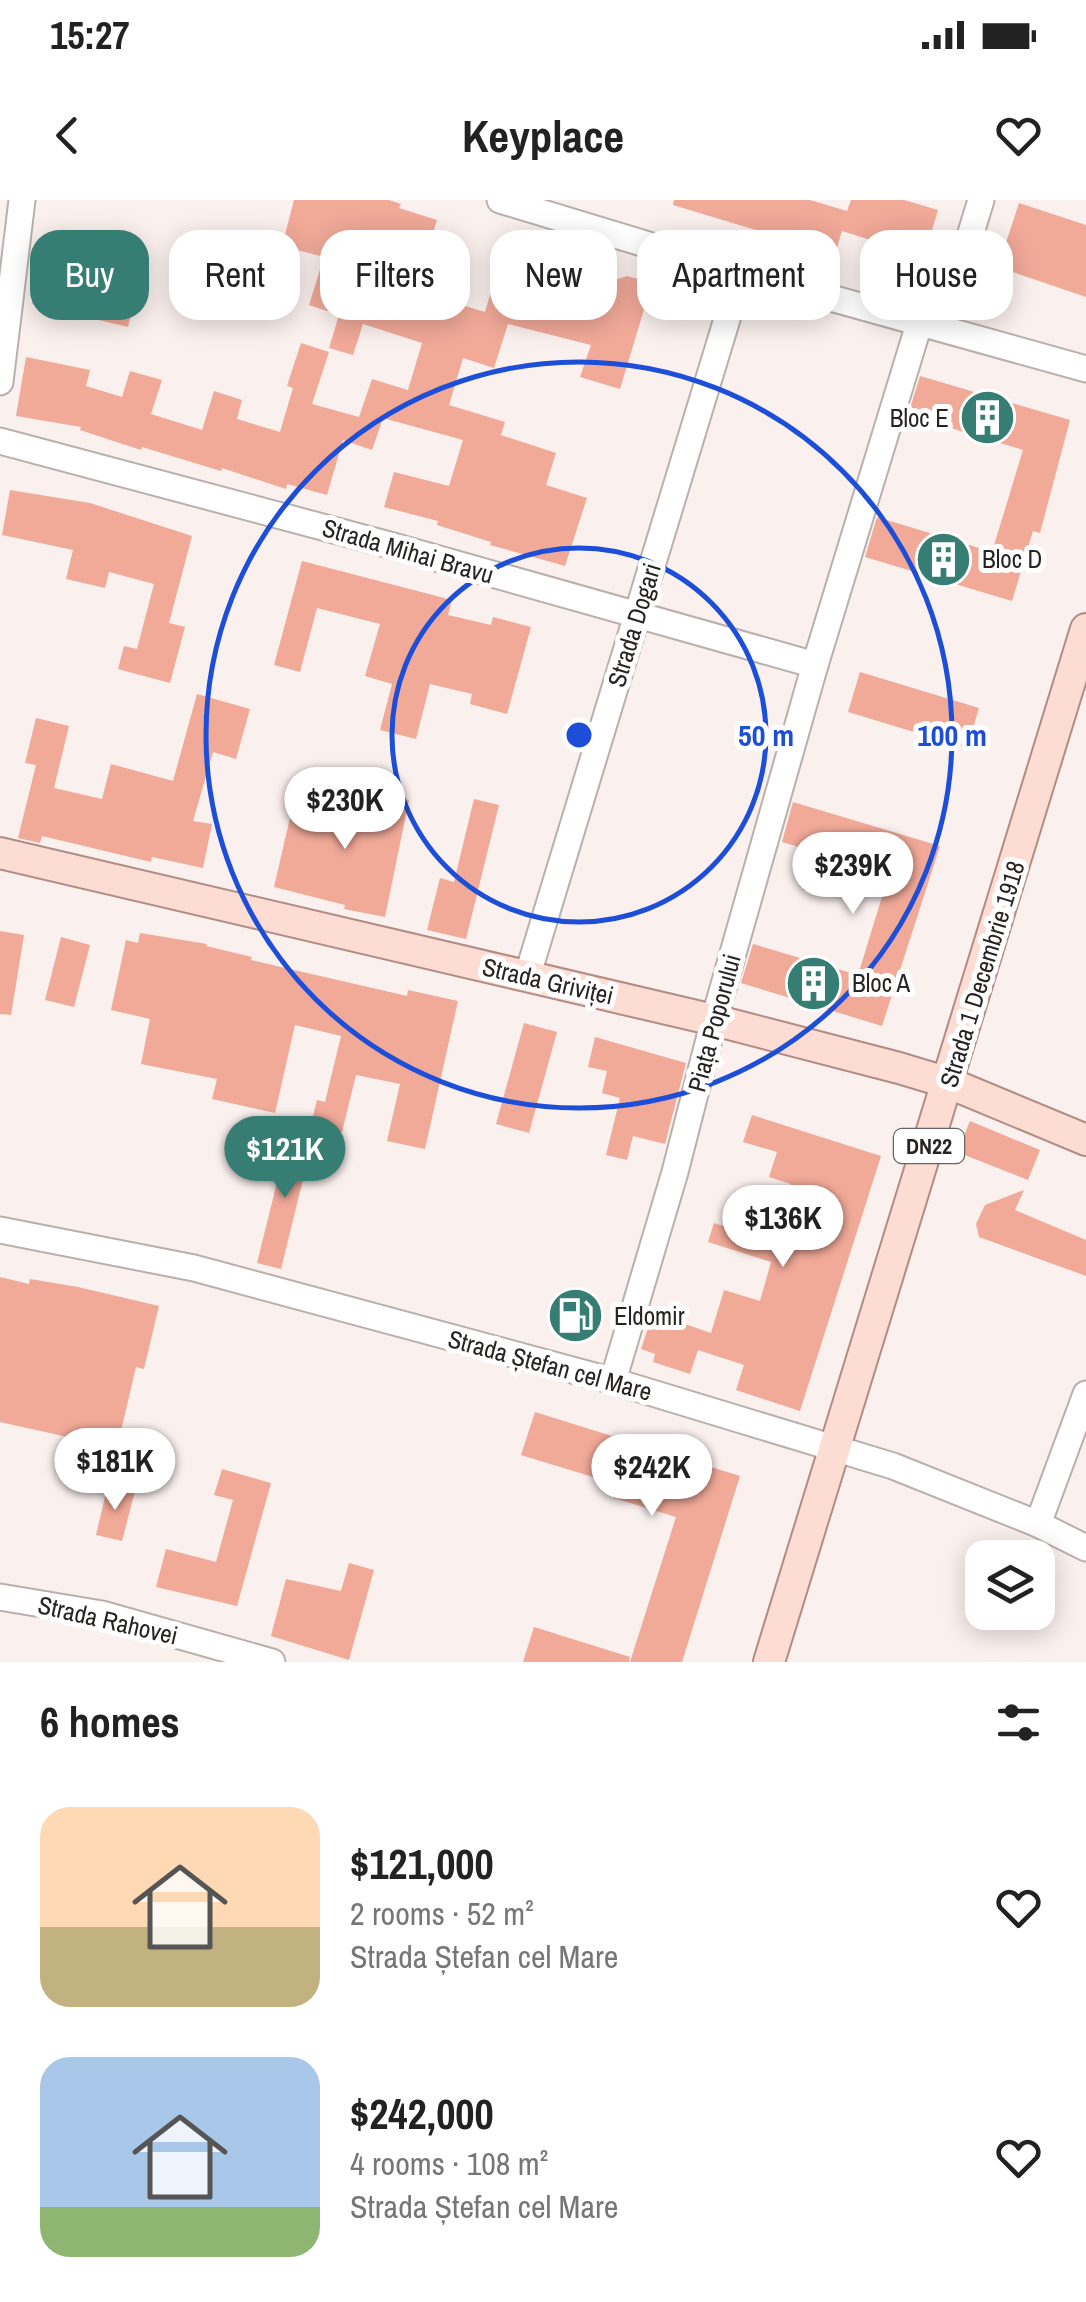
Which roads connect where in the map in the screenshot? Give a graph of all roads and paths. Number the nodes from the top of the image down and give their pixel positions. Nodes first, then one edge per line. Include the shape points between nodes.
1 (22, 200) edge
2 (500, 200) edge
3 (982, 200) edge
4 (637, 241) edge
5 (840, 300) edge
6 (727, 320) edge
7 (931, 324) junction
8 (1086, 369) edge
9 (0, 382) edge
10 (0, 441) edge
11 (638, 615) junction
12 (1086, 629) edge
13 (815, 665) junction
14 (0, 854) edge
15 (527, 976) junction
16 (714, 1020) junction
17 (949, 1083) junction
18 (1086, 1140) edge
19 (0, 1230) edge
20 (613, 1381) junction
21 (1086, 1394) edge
22 (838, 1448) junction
23 (1038, 1524) junction
24 (1086, 1548) edge
25 (0, 1597) edge
26 (272, 1662) edge
27 (769, 1662) edge

1 - 9 street
2 - 4 street
3 - 7 street, Piața Poporului
5 - 7 street
6 - 11 street, Strada Dogari
7 - 8 street
7 - 13 street, Piața Poporului
10 - 11 street, Strada Mihai Bravu
11 - 13 street, Strada Mihai Bravu
11 - 15 street, Strada Dogari
12 - 17 main road, Strada 1 Decembrie 1918 / DN22
13 - 16 street, Piața Poporului
14 - 15 main road, Strada Griviței
15 - 16 main road, Strada Griviței
16 - 17 main road, Strada Griviței
16 - 20 street, Piața Poporului
17 - 18 main road, Strada Griviței
17 - 22 main road, Strada 1 Decembrie 1918 / DN22
19 - 20 street, Strada Ștefan cel Mare via 194,1268
20 - 22 street, Strada Ștefan cel Mare
21 - 23 street
22 - 23 street, Strada Ștefan cel Mare
22 - 27 main road, Strada 1 Decembrie 1918 / DN22
23 - 24 street, Strada Ștefan cel Mare
25 - 26 street, Strada Rahovei via 102,1614

